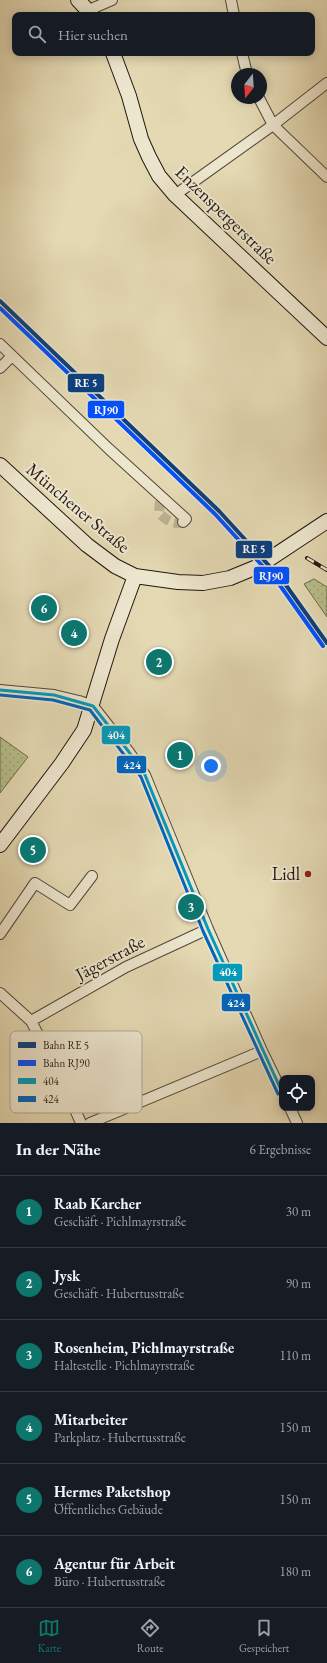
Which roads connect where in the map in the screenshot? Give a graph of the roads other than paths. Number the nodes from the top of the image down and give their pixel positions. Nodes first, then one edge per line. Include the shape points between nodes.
1 (78, 0) edge
2 (112, 0) edge
3 (231, 0) edge
4 (89, 12) edge
5 (92, 12) edge
6 (233, 12) edge
7 (114, 56) edge
8 (243, 56) edge
9 (246, 68) edge
10 (327, 83) edge
11 (262, 104) edge
12 (273, 125) junction
13 (327, 177) edge
14 (175, 195) junction
15 (327, 338) edge
16 (0, 344) edge
17 (12, 356) junction
18 (0, 368) edge
19 (0, 465) edge
20 (327, 521) edge
21 (183, 522) dead end
22 (134, 576) junction
23 (0, 690) edge
24 (93, 706) junction
25 (0, 845) edge
26 (92, 876) dead end
27 (208, 929) junction
28 (0, 934) edge
29 (0, 993) edge
30 (31, 1021) junction
31 (36, 1031) edge
32 (262, 1051) junction
33 (279, 1086) edge
34 (142, 1101) edge
35 (291, 1111) edge
36 (77, 1113) edge
37 (114, 1113) edge
38 (81, 1123) edge
39 (90, 1123) edge
40 (297, 1123) edge

1 - 4 main road
2 - 5 street
3 - 6 street
7 - 14 main road, Enzenspergerstraße via 148,157 159,176
8 - 9 street
10 - 12 street
11 - 12 street
12 - 13 street
12 - 14 street
14 - 15 main road, Enzenspergerstraße
16 - 17 street
17 - 18 street
17 - 21 street via 161,499 186,519
19 - 22 main road, Münchener Straße via 88,545 115,566
20 - 22 main road, Münchener Straße via 259,566 230,578 203,583
22 - 24 main road
23 - 24 street via 54,695
24 - 25 main road via 84,730 72,749
24 - 27 street via 118,736 144,775
26 - 28 street via 70,905 35,883
27 - 30 street, Jägerstraße via 126,967
27 - 32 street
29 - 30 street
30 - 31 street
32 - 33 street
32 - 34 street
35 - 40 street
36 - 38 street
37 - 39 street

